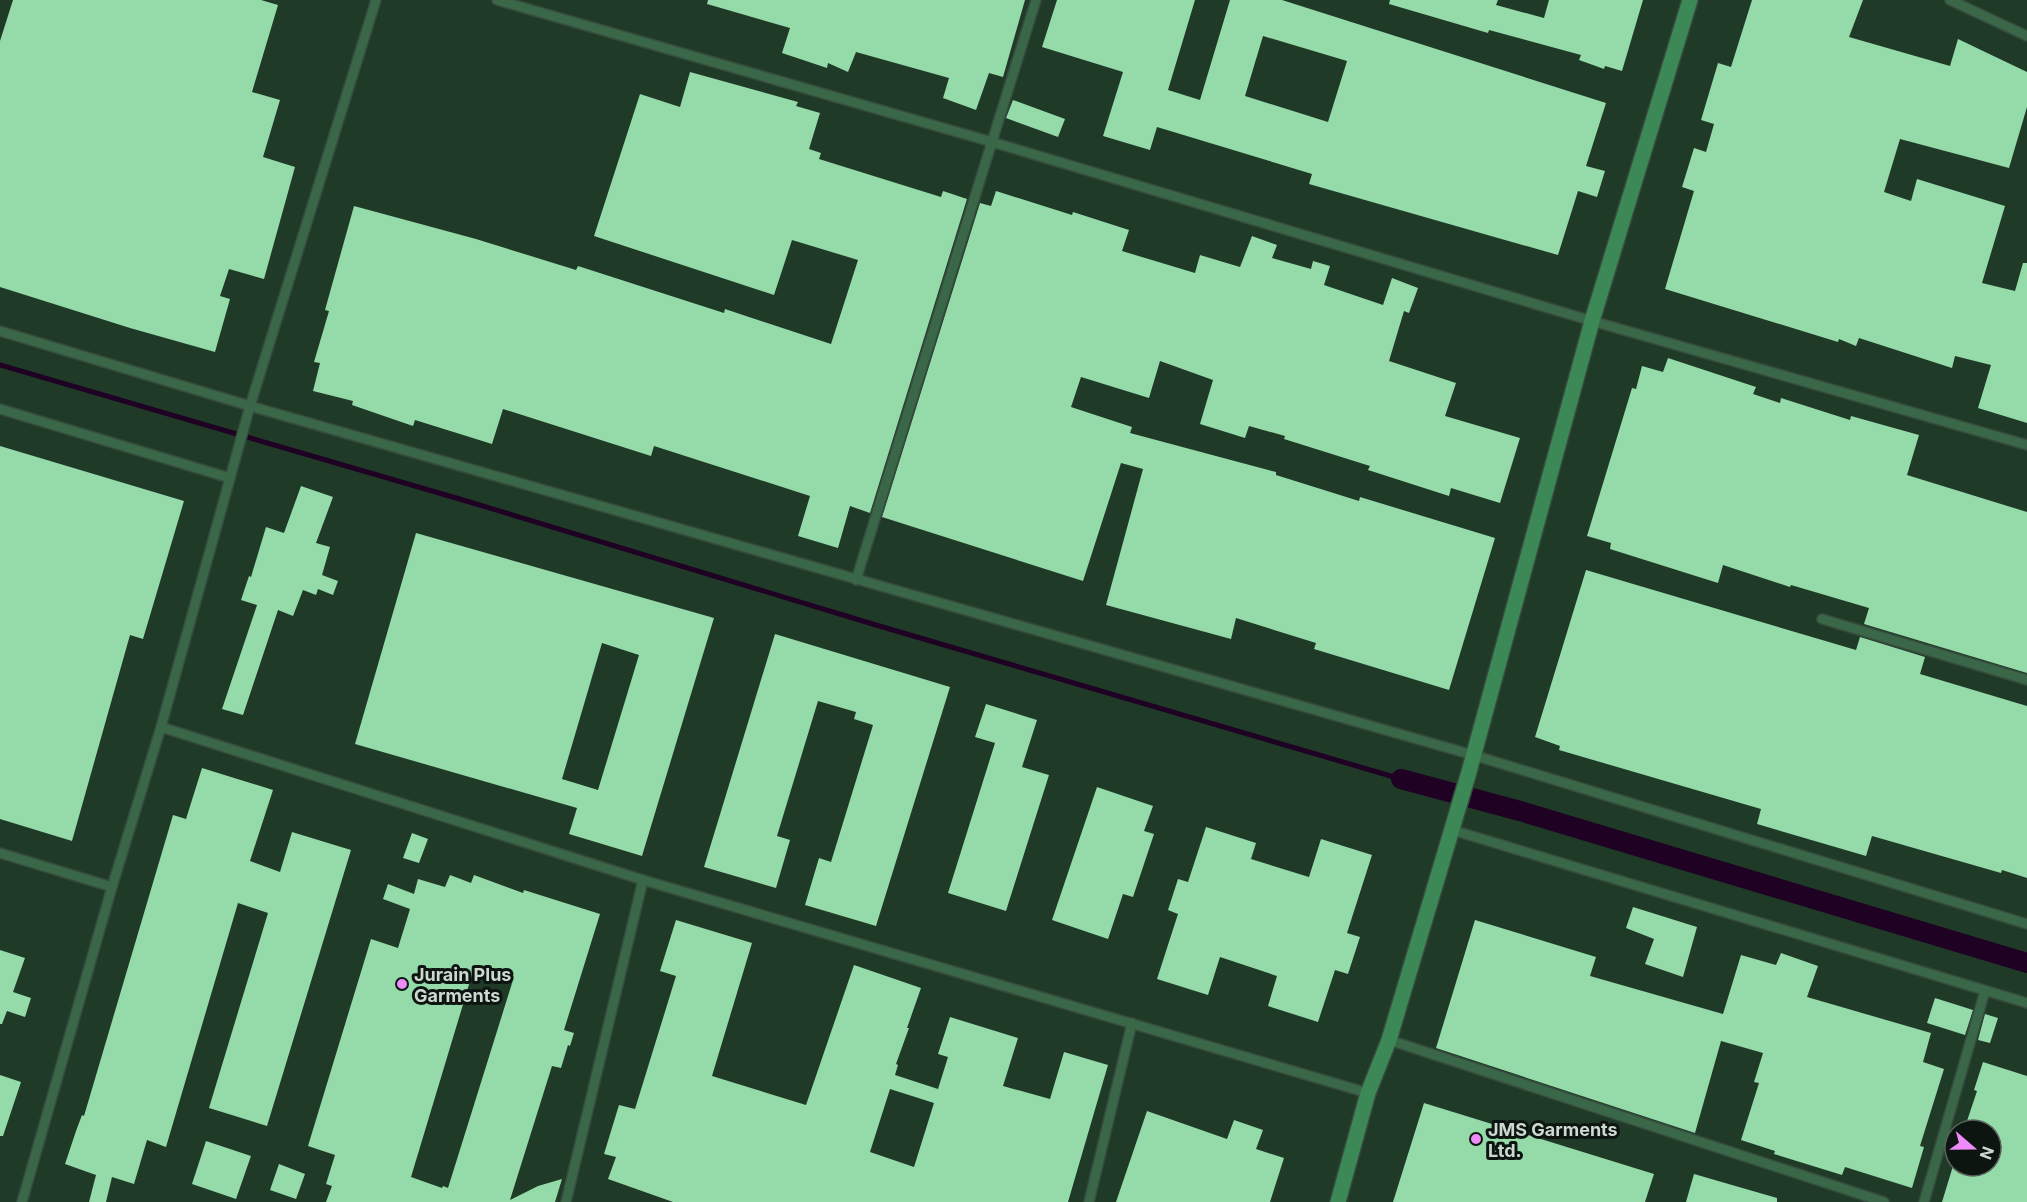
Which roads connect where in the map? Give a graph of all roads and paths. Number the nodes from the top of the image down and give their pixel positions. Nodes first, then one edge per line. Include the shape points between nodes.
1 (376, 0) edge
2 (497, 0) edge
3 (1036, 0) edge
4 (1690, 0) edge
5 (1950, 0) edge
6 (2027, 36) edge
7 (992, 142) junction
8 (1592, 321) junction
9 (0, 331) edge
10 (250, 406) junction
11 (0, 409) edge
12 (2027, 445) edge
13 (230, 478) junction
14 (856, 580) junction
15 (1822, 619) dead end
16 (2027, 680) edge
17 (161, 727) junction
18 (1473, 755) junction
19 (1452, 830) junction
20 (0, 853) edge
21 (643, 880) junction
22 (112, 887) junction
23 (2027, 924) edge
24 (1985, 991) junction
25 (2027, 1004) edge
26 (1132, 1023) junction
27 (1389, 1040) junction
28 (1368, 1093) junction
29 (22, 1202) edge
30 (566, 1202) edge
31 (1089, 1202) edge
32 (1338, 1202) edge
33 (1884, 1202) edge
34 (1924, 1202) edge

1 - 10 lane
2 - 7 lane
3 - 7 lane
4 - 8 street
5 - 6 lane
7 - 8 lane
7 - 14 lane
8 - 12 lane
8 - 18 street
9 - 10 lane
10 - 13 lane
10 - 14 lane
11 - 13 lane
13 - 17 lane
14 - 18 lane
15 - 16 lane
17 - 21 lane
17 - 22 lane
18 - 19 street
18 - 23 lane
19 - 24 lane
19 - 27 street
20 - 22 lane
21 - 26 lane
21 - 30 lane
22 - 29 lane
24 - 25 lane
24 - 34 lane
26 - 28 lane
26 - 31 lane
27 - 28 street
27 - 33 lane
28 - 32 street

